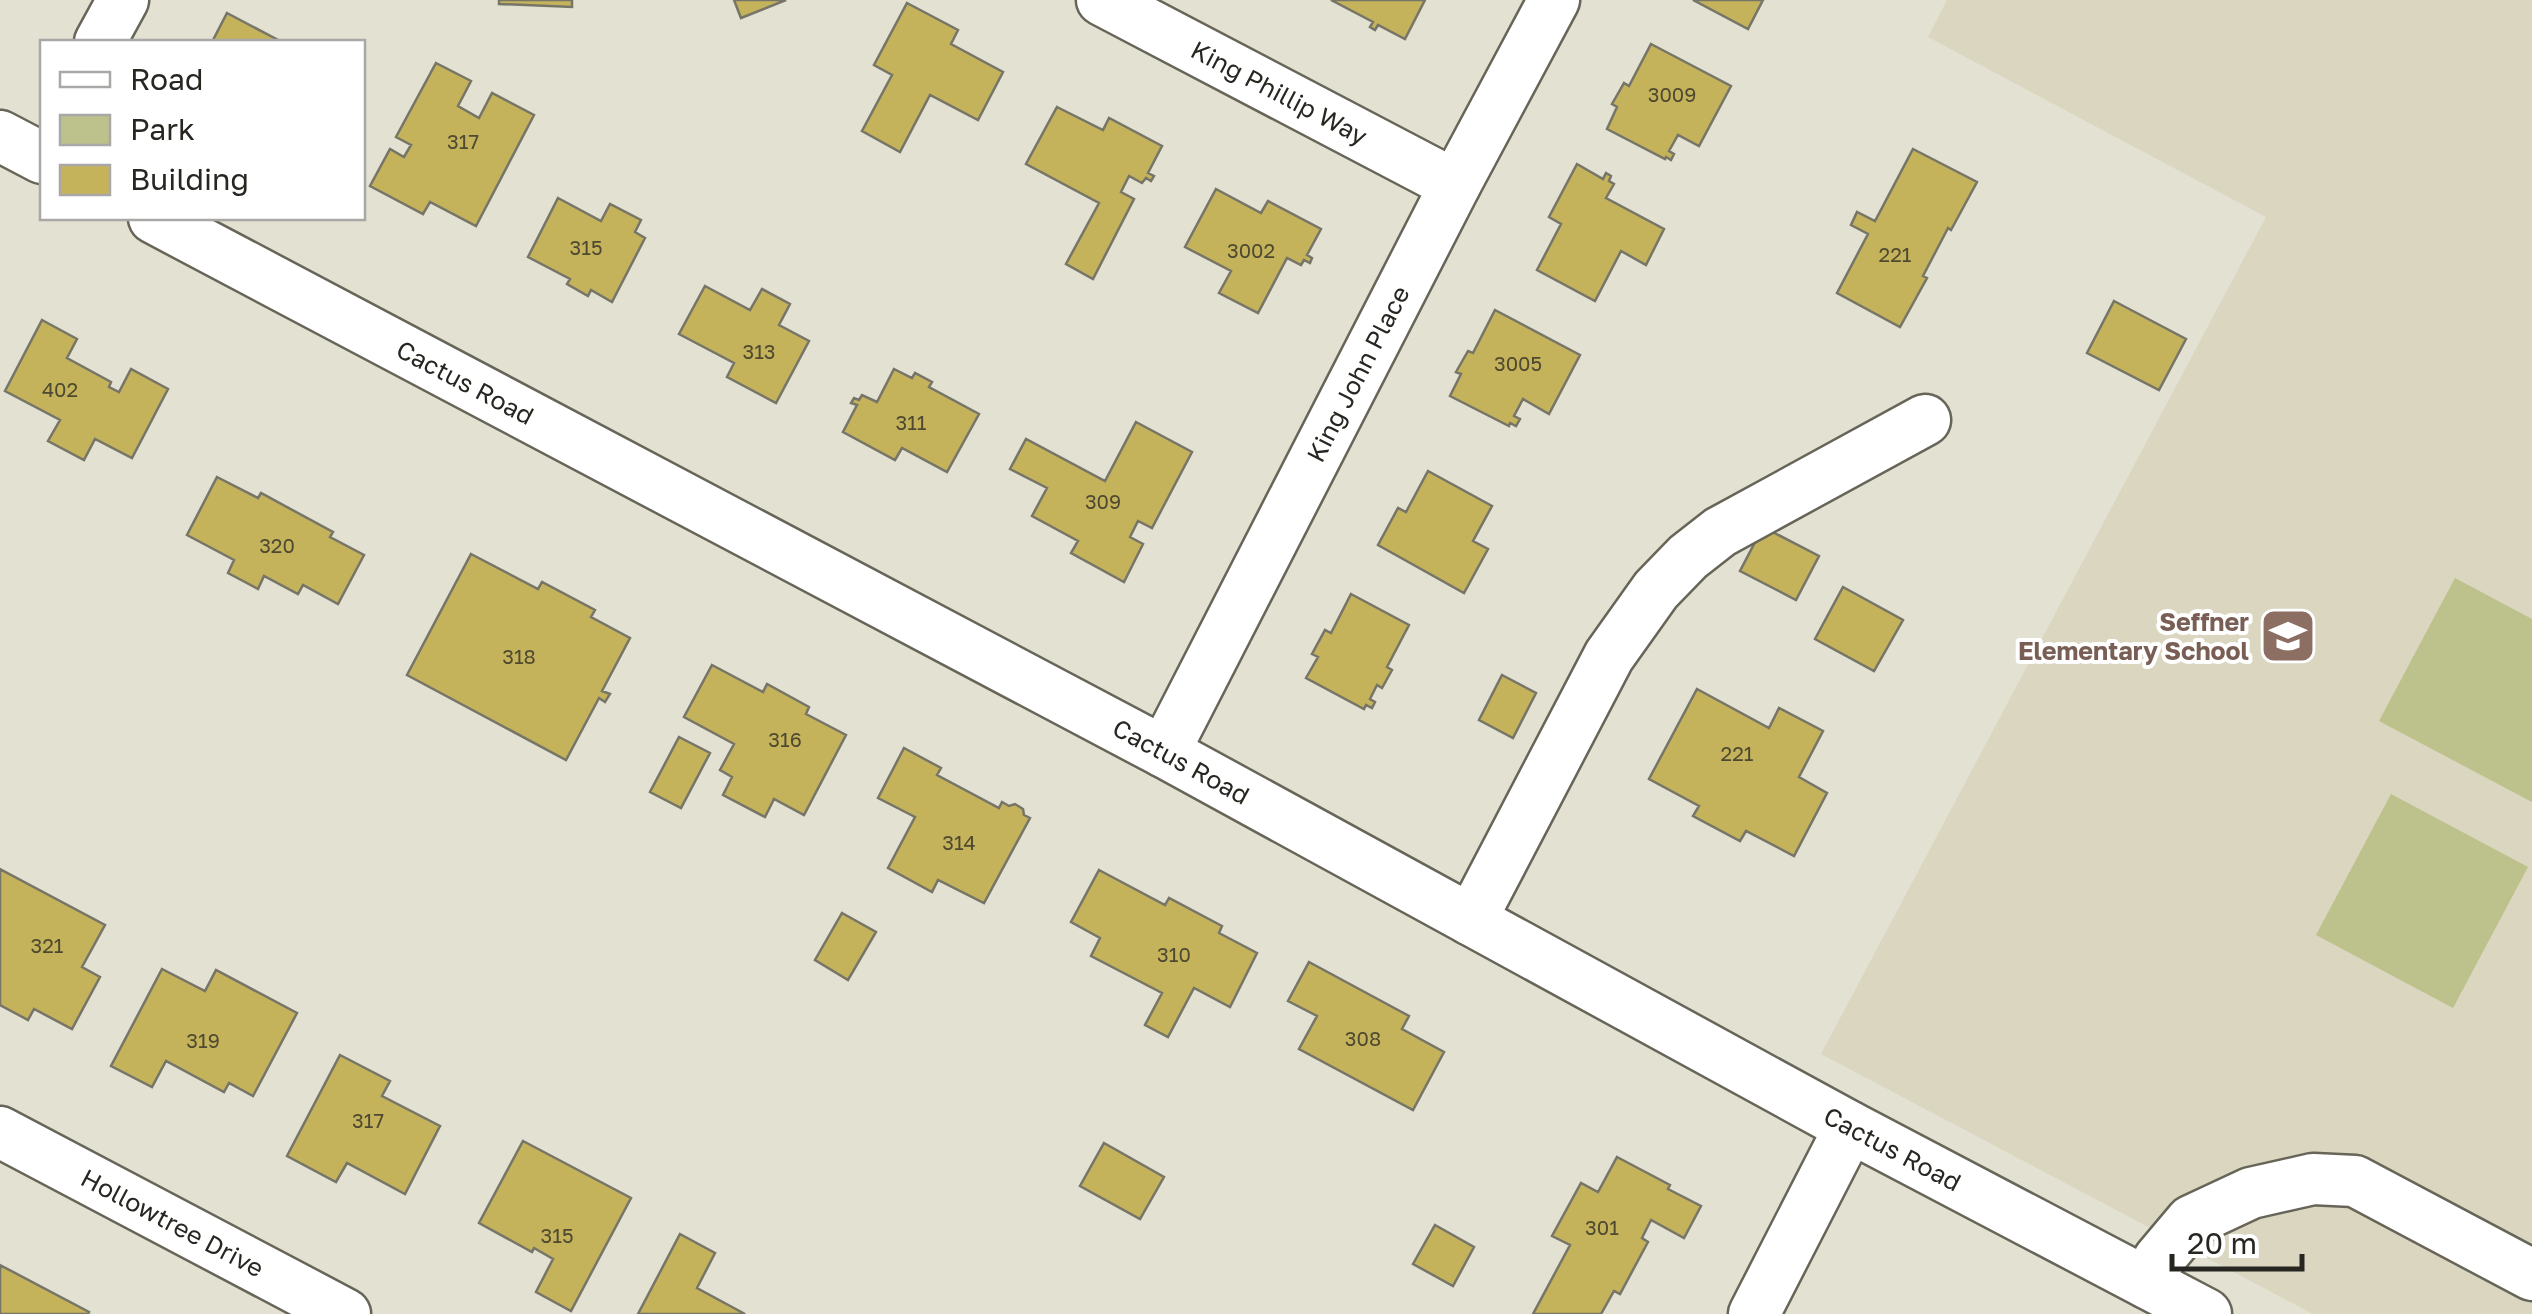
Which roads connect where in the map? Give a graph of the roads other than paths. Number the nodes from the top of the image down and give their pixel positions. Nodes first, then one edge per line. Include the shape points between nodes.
1 (123, 0) edge
2 (1102, 0) edge
3 (1554, 0) edge
4 (101, 40) edge
5 (1455, 185) junction
6 (158, 220) edge
7 (1925, 420) dead end
8 (1164, 752) junction
9 (1472, 920) junction
10 (1850, 1127) junction
11 (0, 1132) edge
12 (2532, 1276) edge
13 (2147, 1283) junction
14 (345, 1314) edge
15 (1754, 1314) edge
16 (2206, 1314) edge

1 - 4 street
2 - 5 street, King Phillip Way
3 - 5 street, King John Place
5 - 8 street, King John Place
6 - 8 street, Cactus Road
7 - 9 street via 1720,532 1656,590 1608,656
8 - 9 street, Cactus Road
9 - 10 street, Cactus Road
10 - 13 street, Cactus Road
10 - 15 street
11 - 14 street, Hollowtree Drive
12 - 13 street via 2355,1181 2313,1179 2251,1193 2192,1221
13 - 16 street, Cactus Road

